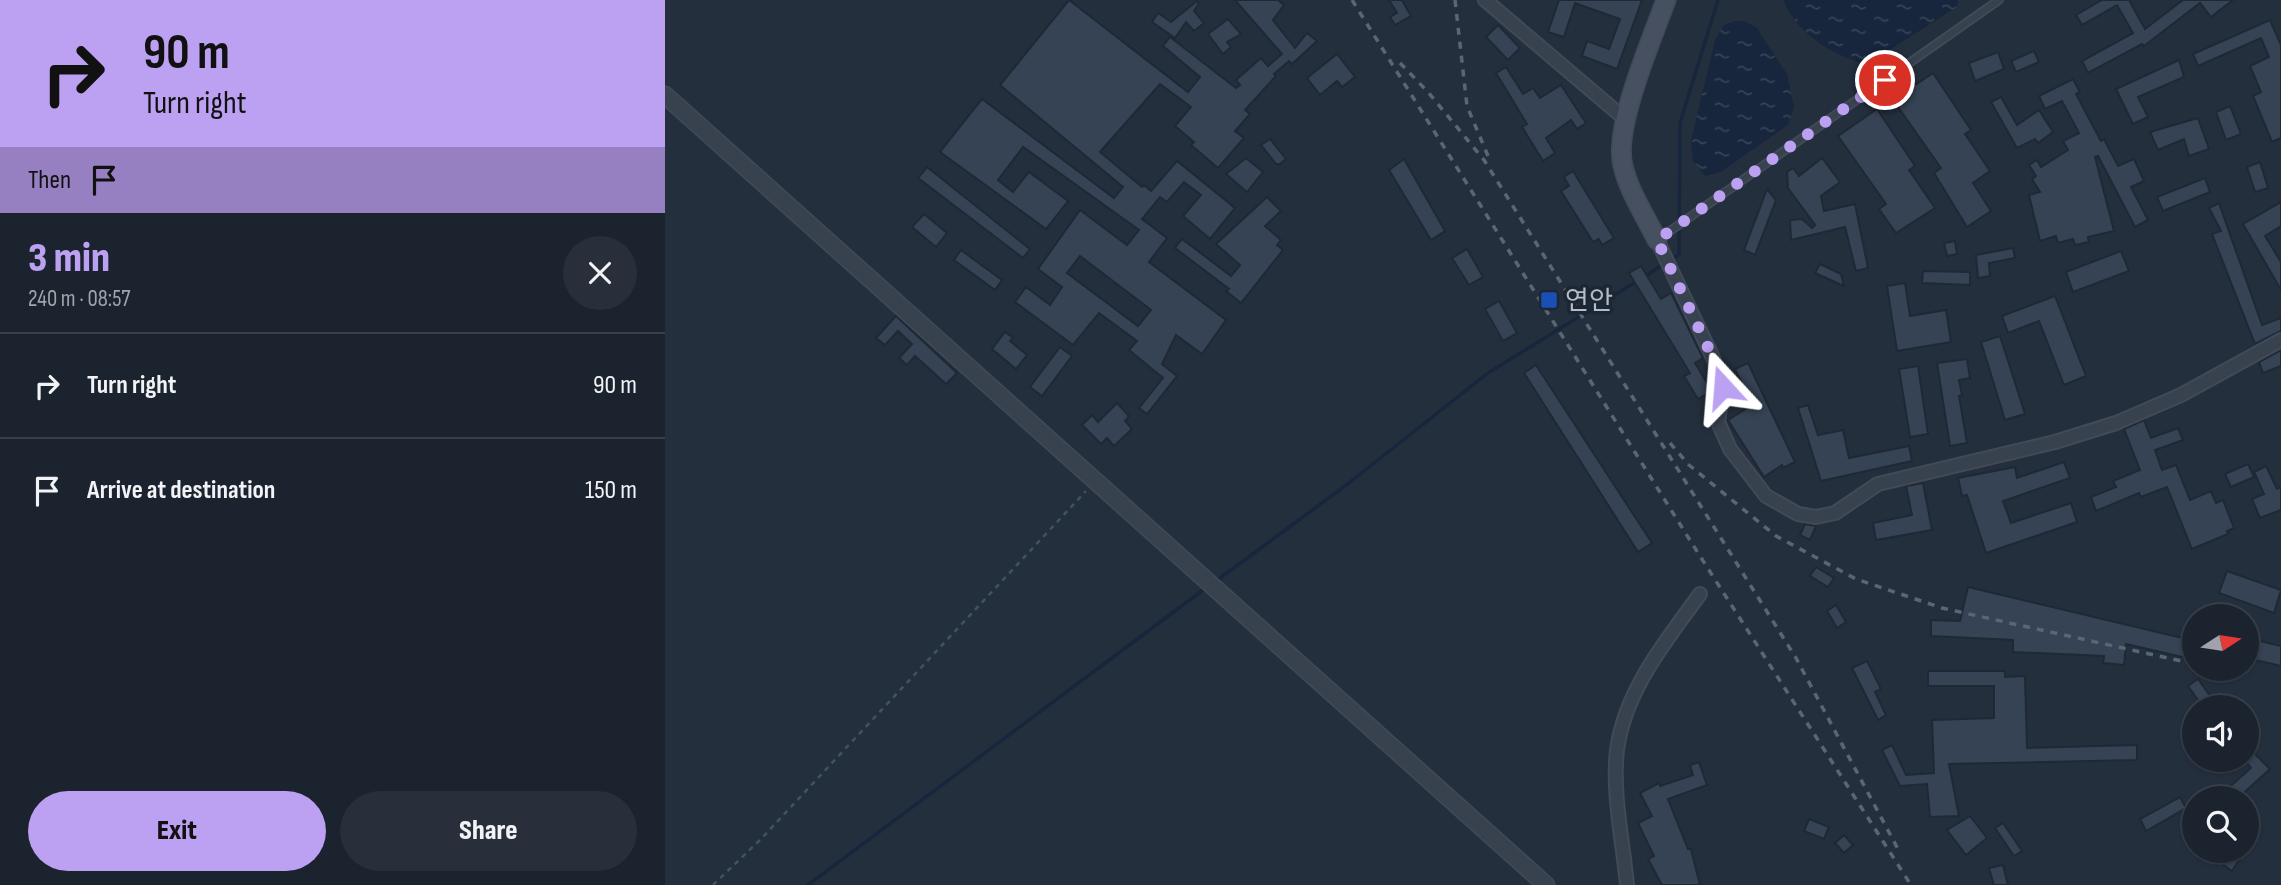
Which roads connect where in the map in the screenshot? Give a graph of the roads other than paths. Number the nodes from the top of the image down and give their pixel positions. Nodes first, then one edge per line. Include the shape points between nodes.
1 (1485, 0) edge
2 (1665, 0) edge
3 (1999, 0) edge
4 (665, 95) edge
5 (1625, 119) junction
6 (1657, 240) junction
7 (2281, 340) edge
8 (1700, 594) dead end
9 (1546, 885) edge
10 (1627, 885) edge

1 - 5 street
2 - 5 main road
3 - 6 lane
4 - 9 street
5 - 6 main road via 1620,149 1623,167
6 - 7 street via 1714,360 1723,387 1718,422 1730,449 1766,496 1798,514 1816,517 1835,513 1878,484 2116,423 2181,395
8 - 10 street via 1646,670 1624,720 1617,752

